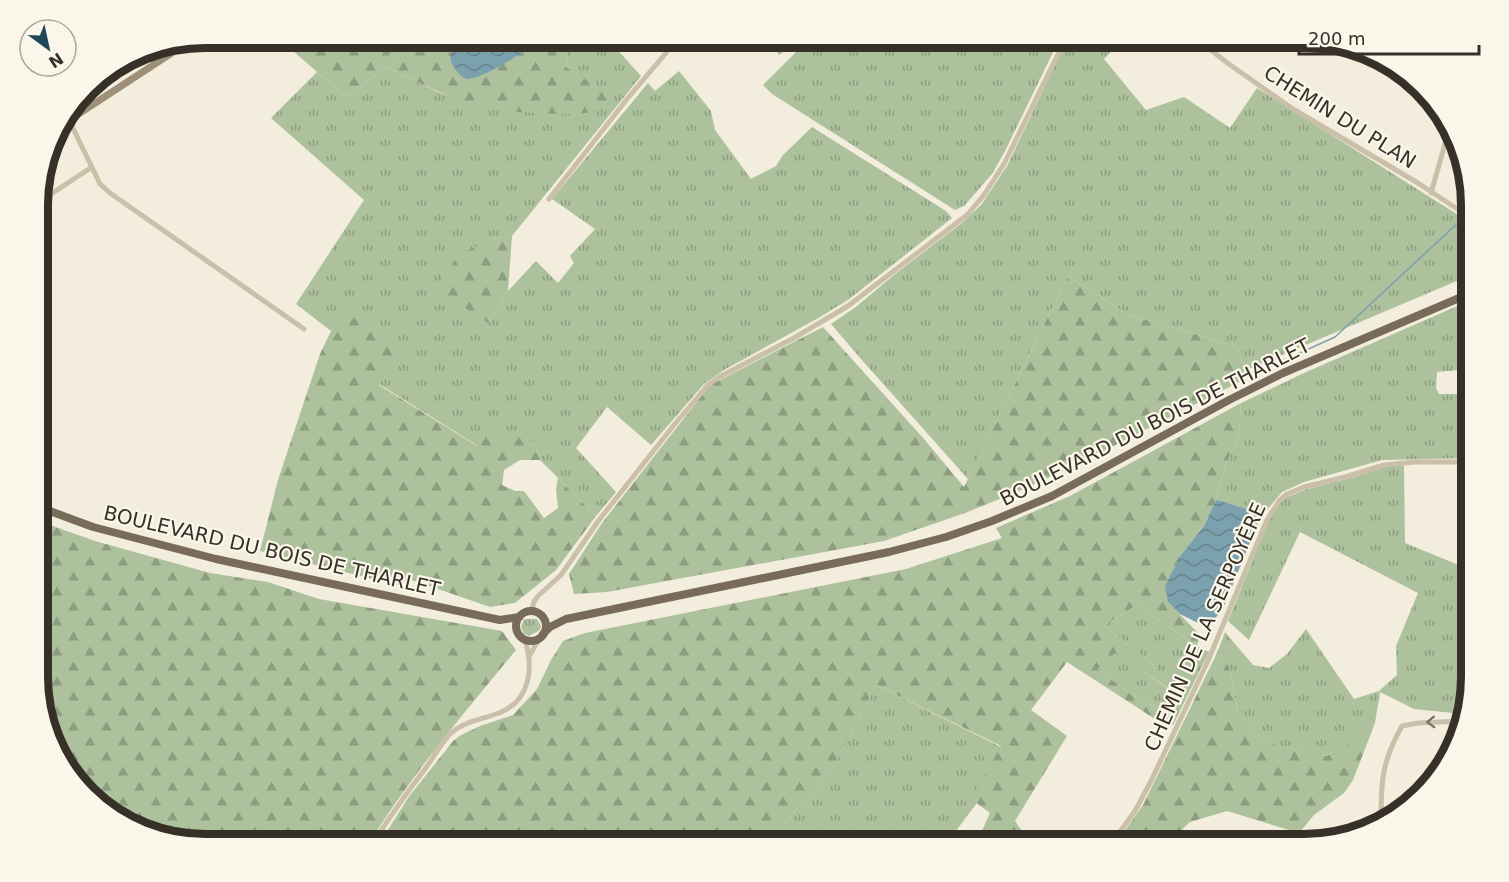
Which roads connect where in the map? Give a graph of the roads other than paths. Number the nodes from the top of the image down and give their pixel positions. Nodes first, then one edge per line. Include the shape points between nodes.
1 (668, 48) edge
2 (1061, 48) edge
3 (1208, 48) edge
4 (172, 52) edge
5 (77, 115) edge
6 (71, 124) edge
7 (1446, 139) edge
8 (92, 167) junction
9 (1431, 193) junction
10 (48, 196) edge
11 (549, 199) dead end
12 (1461, 212) edge
13 (1461, 297) edge
14 (304, 328) dead end
15 (1461, 462) edge
16 (48, 510) edge
17 (531, 612) junction
18 (519, 617) junction
19 (542, 617) junction
20 (566, 619) junction
21 (500, 620) junction
22 (516, 630) junction
23 (541, 637) junction
24 (525, 640) junction
25 (530, 655) junction
26 (1454, 721) edge
27 (1381, 814) edge
28 (379, 834) edge
29 (1118, 834) edge

1 - 11 street
2 - 17 street via 1004,164 967,215 848,306 707,386 599,520 561,575 538,596
3 - 9 street, CHEMIN DU PLAN via 1293,109
4 - 5 main road
6 - 8 street
7 - 9 street
8 - 10 street
8 - 14 street via 110,194
9 - 12 street, CHEMIN DU PLAN
13 - 20 main road, BOULEVARD DU BOIS DE THARLET via 1283,373 1052,495 992,521 889,552
15 - 29 street, CHEMIN DE LA SERPOYÈRE via 1384,465 1304,487 1279,501 1267,520 1207,663 1151,781
16 - 21 main road, BOULEVARD DU BOIS DE THARLET via 93,527 216,559
17 - 18 main road
17 - 19 main road
18 - 21 main road, BOULEVARD DU BOIS DE THARLET
18 - 22 main road
19 - 20 main road, BOULEVARD DU BOIS DE THARLET
19 - 23 main road via 545,627
20 - 23 main road, BOULEVARD DU BOIS DE THARLET
21 - 22 main road, BOULEVARD DU BOIS DE THARLET
22 - 24 main road
23 - 24 main road
23 - 25 street
24 - 25 street
25 - 28 street via 526,689 520,698 513,706 465,724 449,736
26 -> 27 street via 1402,726 1382,776

